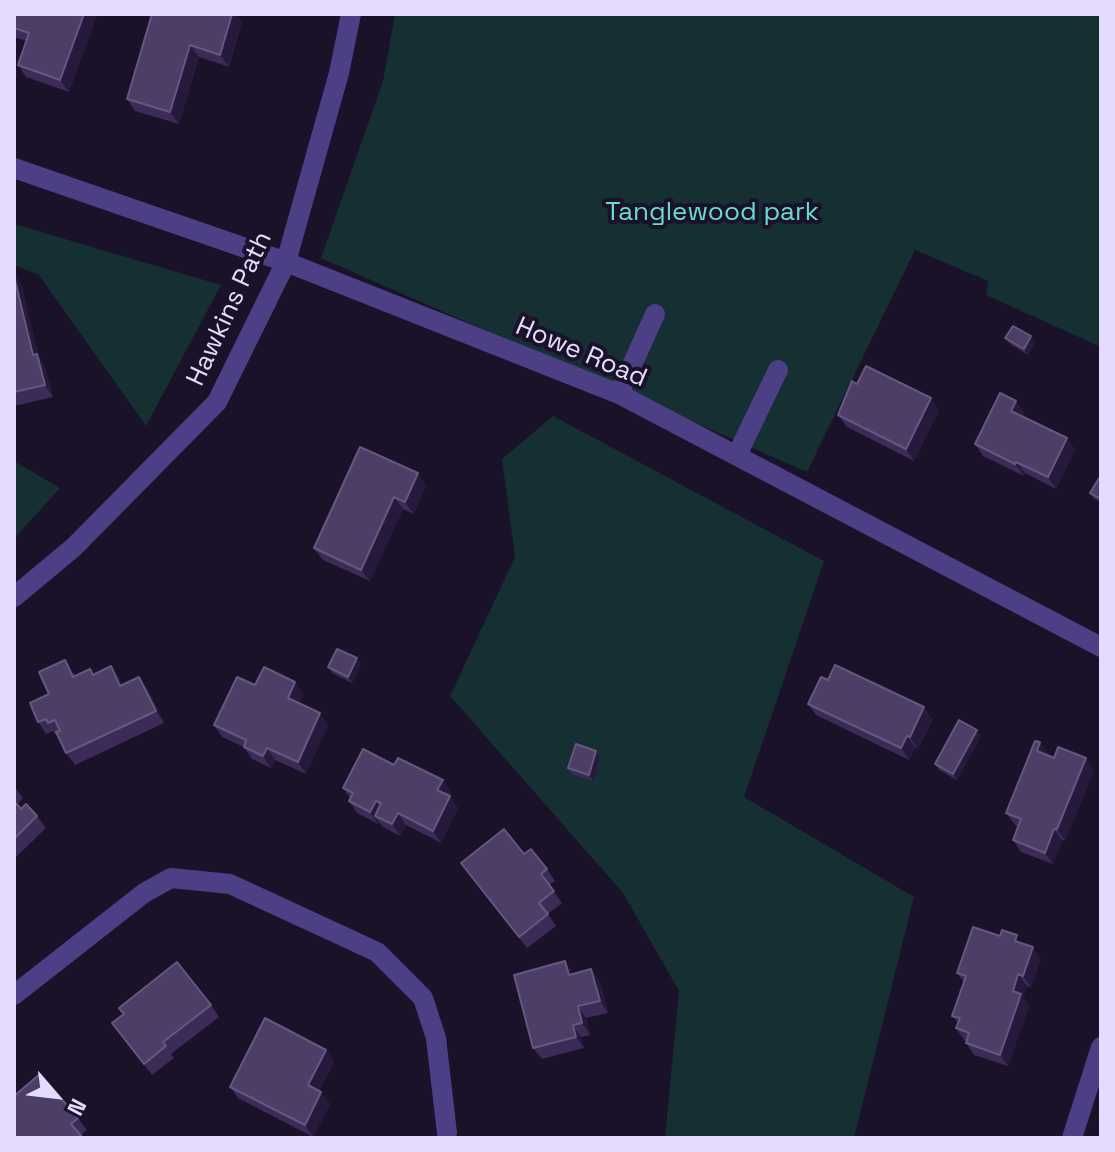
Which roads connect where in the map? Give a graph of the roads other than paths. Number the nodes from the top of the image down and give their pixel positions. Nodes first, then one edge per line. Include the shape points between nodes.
1 (351, 14) edge
2 (14, 168) edge
3 (286, 262) junction
4 (655, 314) dead end
5 (778, 370) dead end
6 (619, 394) junction
7 (737, 455) junction
8 (14, 597) edge
9 (1101, 647) edge
10 (14, 995) edge
11 (1101, 1047) edge
12 (447, 1133) dead end
13 (1072, 1138) edge

1 - 3 street, Hawkins Path
2 - 3 street, Howe Road
3 - 6 street, Howe Road
3 - 8 street, Hawkins Path via 217,402 74,547
4 - 6 street
5 - 7 street
6 - 7 street, Howe Road
7 - 9 street, Howe Road
10 - 12 street via 144,893 171,878 230,884 377,952 423,998 436,1038
11 - 13 street

